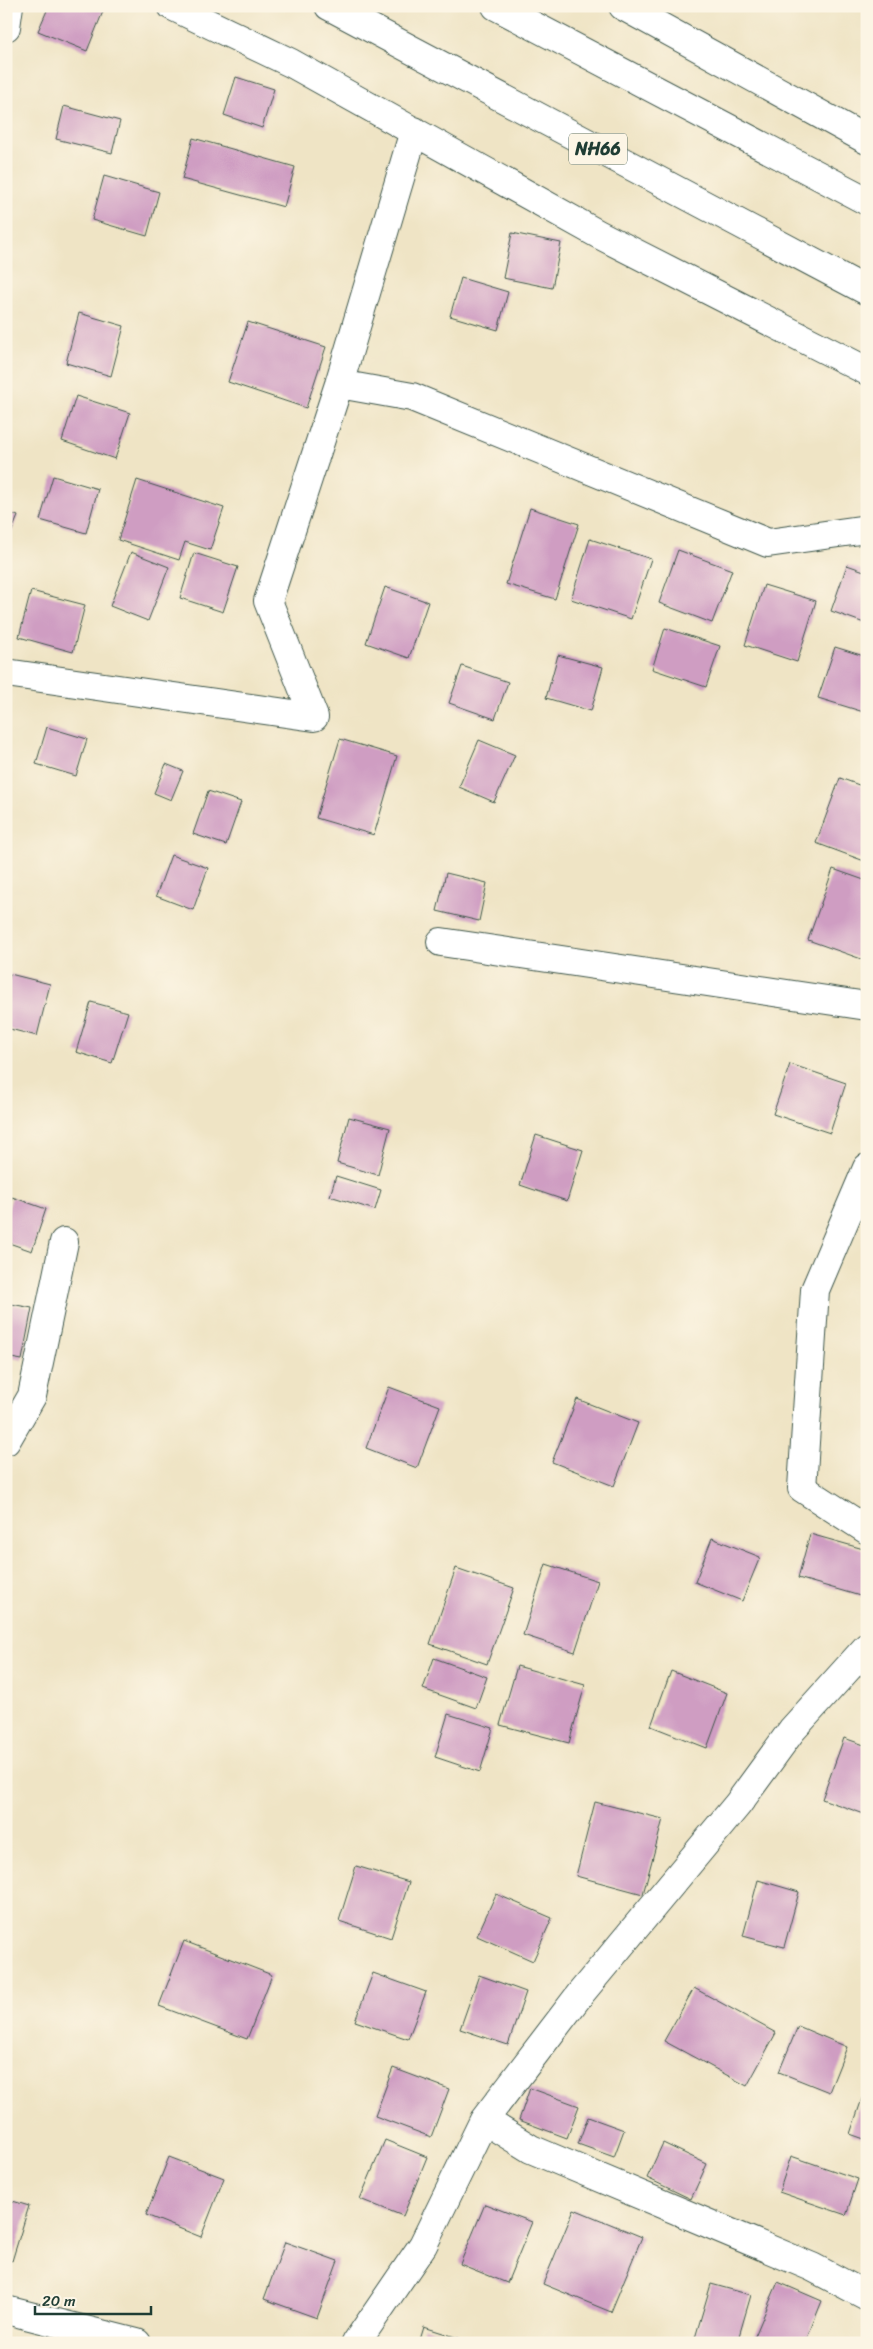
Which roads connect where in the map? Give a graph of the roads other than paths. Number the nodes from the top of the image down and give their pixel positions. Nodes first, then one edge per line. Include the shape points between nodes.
1 (9, 6) edge
2 (172, 6) edge
3 (330, 6) edge
4 (496, 6) edge
5 (623, 6) edge
6 (6, 27) edge
7 (414, 132) junction
8 (867, 140) edge
9 (867, 200) edge
10 (867, 291) edge
11 (867, 371) edge
12 (340, 384) junction
13 (867, 529) edge
14 (6, 673) edge
15 (441, 942) dead end
16 (867, 1006) edge
17 (867, 1168) edge
18 (64, 1242) dead end
19 (6, 1440) edge
20 (867, 1530) edge
21 (867, 1647) edge
22 (484, 2120) junction
23 (867, 2296) edge
24 (6, 2310) edge
25 (137, 2343) edge
26 (356, 2343) edge

1 - 6 main road
2 - 7 main road via 291,64
3 - 10 main road, NH66
4 - 9 main road
5 - 8 main road
7 - 11 main road via 598,234
7 - 12 main road
12 - 13 main road via 412,397 768,543
12 - 14 main road via 268,602 314,717
15 - 16 main road
17 - 20 main road via 815,1290 802,1488
18 - 19 main road via 32,1396
21 - 22 main road via 792,1730 738,1804 581,1993
22 - 23 main road via 531,2149 812,2267
22 - 26 main road via 423,2245
24 - 25 main road

